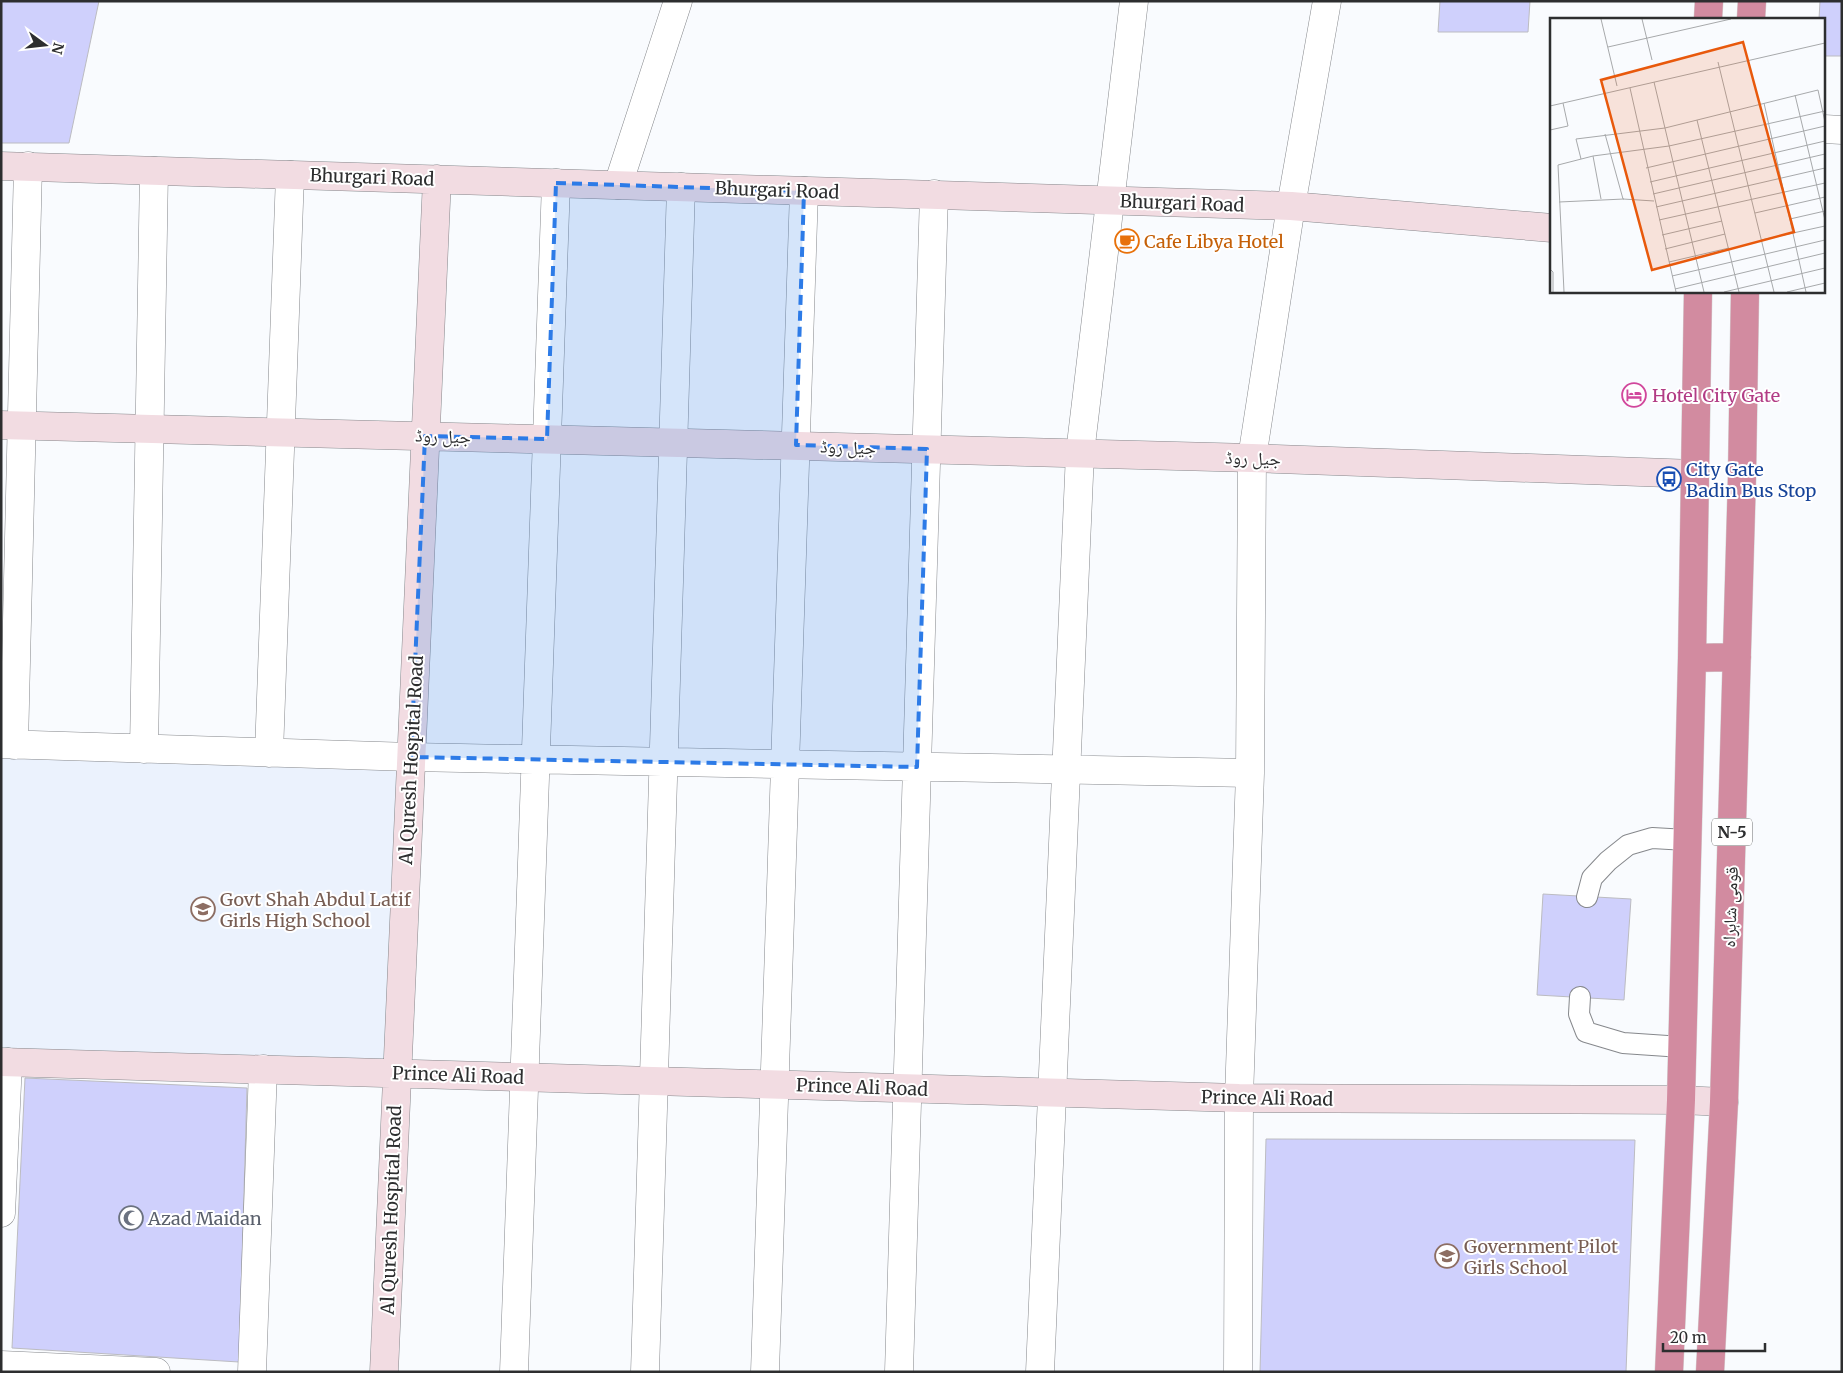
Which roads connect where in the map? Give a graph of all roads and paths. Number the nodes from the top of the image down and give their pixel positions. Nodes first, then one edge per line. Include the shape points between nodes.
1 (678, 1) edge
2 (1134, 1) edge
3 (1327, 1) edge
4 (1709, 1) edge
5 (1752, 1) edge
6 (1708, 18) edge
7 (1751, 18) edge
8 (1826, 129) edge
9 (1842, 130) edge
10 (1, 166) edge
11 (28, 166) junction
12 (154, 170) junction
13 (290, 175) junction
14 (437, 179) junction
15 (556, 183) junction
16 (618, 185) junction
17 (680, 187) junction
18 (804, 191) junction
19 (934, 194) junction
20 (1111, 202) junction
21 (1291, 206) junction
22 (1550, 228) edge
23 (1698, 292) edge
24 (1744, 292) edge
25 (11, 425) edge
26 (149, 429) junction
27 (280, 432) junction
28 (425, 436) junction
29 (547, 439) junction
30 (673, 442) junction
31 (796, 445) junction
32 (926, 449) junction
33 (1080, 454) junction
34 (1252, 458) junction
35 (1695, 474) junction
36 (1737, 657) junction
37 (1692, 658) junction
38 (8, 745) edge
39 (144, 749) junction
40 (269, 753) junction
41 (411, 757) junction
42 (535, 760) junction
43 (664, 762) junction
44 (785, 765) junction
45 (917, 767) junction
46 (1066, 770) junction
47 (1250, 773) junction
48 (1688, 840) junction
49 (1587, 897) dead end
50 (1580, 998) dead end
51 (1682, 1047) junction
52 (5, 1062) edge
53 (263, 1069) junction
54 (397, 1073) junction
55 (524, 1077) junction
56 (654, 1080) junction
57 (774, 1084) junction
58 (908, 1088) junction
59 (1052, 1093) junction
60 (1239, 1098) junction
61 (1681, 1100) junction
62 (1724, 1102) junction
63 (1, 1213) edge
64 (1, 1365) edge
65 (123, 1371) edge
66 (156, 1372) edge
67 (252, 1372) edge
68 (384, 1372) edge
69 (514, 1372) edge
70 (645, 1372) edge
71 (765, 1372) edge
72 (899, 1372) edge
73 (1040, 1372) edge
74 (1238, 1372) edge
75 (1669, 1372) edge
76 (1710, 1372) edge

1 - 16 street
2 - 20 street
3 - 21 street
4 - 6 highway
5 - 7 highway
8 - 9 street
10 - 11 street, Bhurgari Road
11 - 12 street, Bhurgari Road
11 - 25 street
12 - 13 street, Bhurgari Road
12 - 26 street
13 - 14 street, Bhurgari Road
13 - 27 street
14 - 15 street, Bhurgari Road
14 - 28 street, Al Quresh Hospital Road
15 - 16 street, Bhurgari Road
15 - 29 street
16 - 17 street, Bhurgari Road
17 - 18 street, Bhurgari Road
17 - 30 street
18 - 19 street, Bhurgari Road
18 - 31 street
19 - 20 street, Bhurgari Road
19 - 32 street
20 - 21 street, Bhurgari Road
20 - 33 street
21 - 22 street, Bhurgari Road
21 - 34 street
23 - 35 highway, N-5
24 - 36 highway, قومی شاہراہ / N-5
25 - 26 street, جیل روڈ
25 - 38 street
26 - 27 street, جیل روڈ
26 - 39 street
27 - 28 street, جیل روڈ
27 - 40 street
28 - 29 street, جیل روڈ
28 - 41 street, Al Quresh Hospital Road
29 - 30 street, جیل روڈ
29 - 42 street
30 - 31 street, جیل روڈ
30 - 43 street
31 - 32 street, جیل روڈ
31 - 44 street
32 - 33 street, جیل روڈ
32 - 45 street
33 - 34 street, جیل روڈ
33 - 46 street
34 - 35 street, جیل روڈ
34 - 47 street
35 - 37 highway, N-5
36 - 37 highway
36 - 62 highway, قومی شاہراہ / N-5
37 - 48 highway, N-5
38 - 39 street
39 - 40 street
40 - 41 street
41 - 42 street
41 - 54 street, Al Quresh Hospital Road
42 - 43 street
42 - 55 street
43 - 44 street
43 - 56 street
44 - 45 street
44 - 57 street
45 - 46 street
45 - 58 street
46 - 47 street
46 - 59 street
47 - 60 street
48 - 49 lane via 1652,838 1628,845 1592,878
48 - 51 highway, N-5
50 - 51 lane via 1579,1014 1586,1032 1623,1043
51 - 61 highway, N-5
52 - 53 street, Prince Ali Road
52 - 63 street
53 - 54 street, Prince Ali Road
53 - 67 street
54 - 55 street, Prince Ali Road
54 - 68 street, Al Quresh Hospital Road
55 - 56 street, Prince Ali Road
55 - 69 street
56 - 57 street, Prince Ali Road
56 - 70 street
57 - 58 street, Prince Ali Road
57 - 71 street
58 - 59 street, Prince Ali Road
58 - 72 street
59 - 60 street, Prince Ali Road
59 - 73 street
60 - 61 street, Prince Ali Road
60 - 74 street
61 - 62 street, Prince Ali Road
61 - 75 highway, N-5
62 - 76 highway, قومی شاہراہ / N-5
64 - 65 street
65 - 66 street

